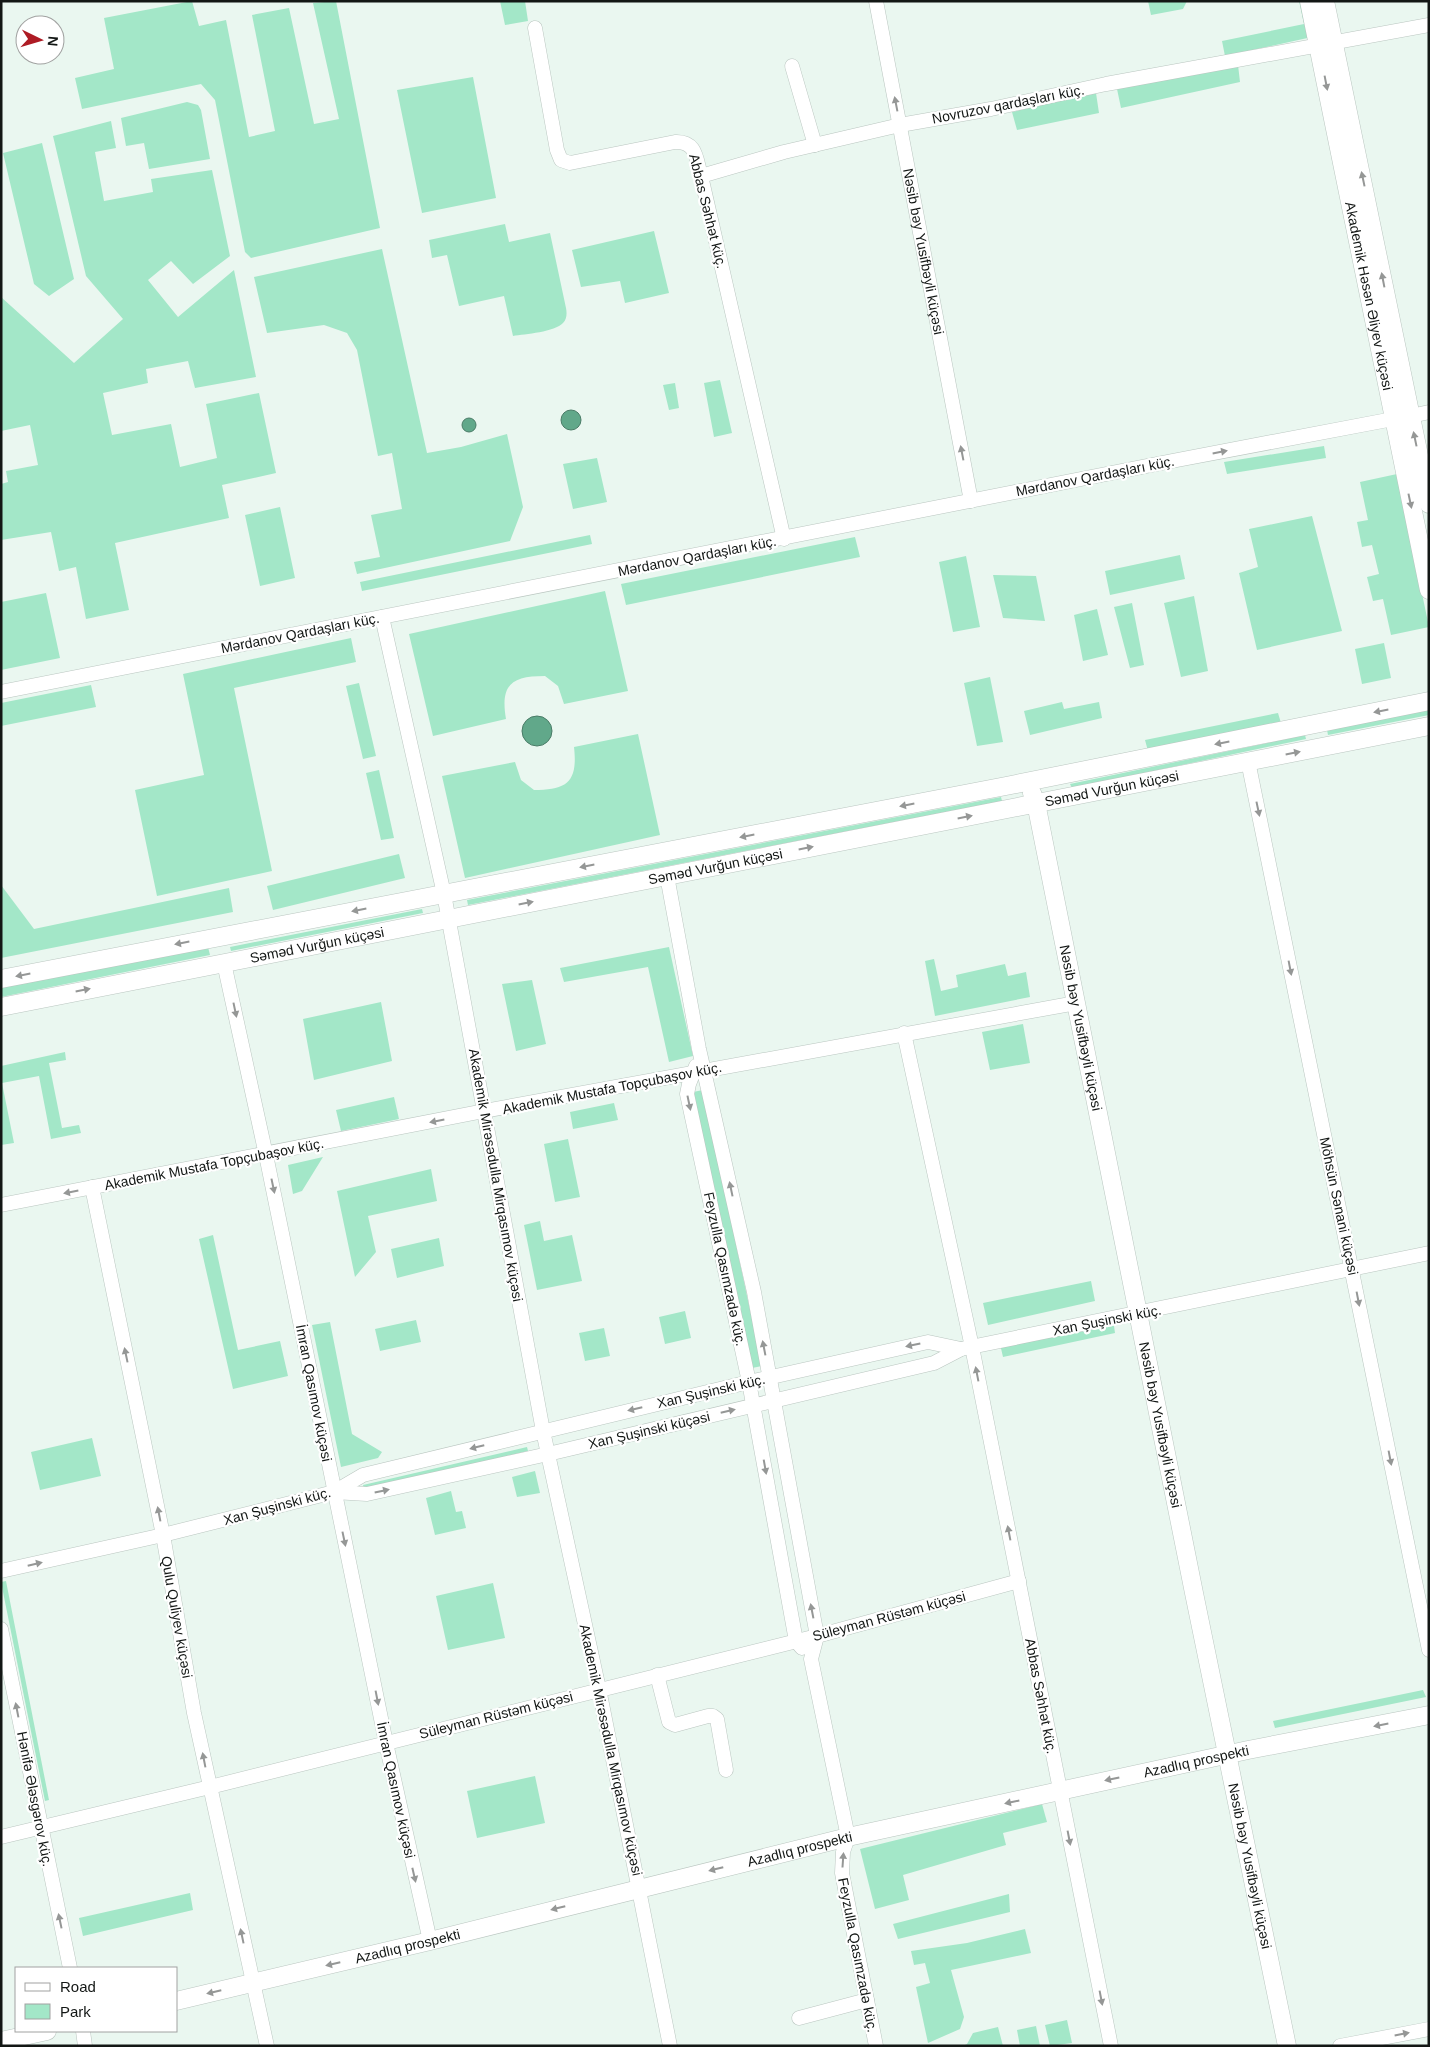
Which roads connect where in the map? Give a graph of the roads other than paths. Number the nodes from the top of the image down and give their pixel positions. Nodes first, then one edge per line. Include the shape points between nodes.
1 (876, 1) edge
2 (1309, 1) edge
3 (1326, 1) edge
4 (1429, 25) edge
5 (536, 28) dead end
6 (1326, 44) junction
7 (792, 66) dead end
8 (900, 125) junction
9 (815, 145) junction
10 (701, 176) junction
11 (1429, 412) edge
12 (1411, 416) junction
13 (1393, 419) junction
14 (971, 501) junction
15 (1429, 504) edge
16 (784, 539) junction
17 (1429, 590) edge
18 (382, 617) junction
19 (1, 692) edge
20 (1429, 701) edge
21 (1312, 725) junction
22 (1429, 726) edge
23 (1317, 748) junction
24 (1248, 761) junction
25 (1015, 784) junction
26 (1036, 803) junction
27 (667, 876) junction
28 (444, 894) junction
29 (449, 919) junction
30 (219, 937) junction
31 (224, 963) junction
32 (1, 979) edge
33 (1076, 1003) junction
34 (1, 1007) edge
35 (904, 1033) junction
36 (700, 1067) junction
37 (484, 1111) junction
38 (266, 1155) junction
39 (92, 1188) junction
40 (1, 1205) edge
41 (1429, 1253) edge
42 (1352, 1270) junction
43 (1138, 1314) junction
44 (966, 1348) junction
45 (770, 1377) junction
46 (749, 1382) junction
47 (772, 1400) junction
48 (754, 1405) junction
49 (543, 1431) junction
50 (548, 1454) junction
51 (334, 1492) junction
52 (163, 1535) junction
53 (1, 1571) edge
54 (1019, 1581) junction
55 (1, 1629) edge
56 (817, 1636) junction
57 (796, 1641) junction
58 (1429, 1650) edge
59 (811, 1659) junction
60 (657, 1675) junction
61 (599, 1689) junction
62 (1429, 1716) edge
63 (386, 1743) junction
64 (1228, 1755) junction
65 (726, 1770) dead end
66 (210, 1787) junction
67 (1060, 1790) junction
68 (41, 1828) junction
69 (848, 1836) junction
70 (1, 1837) edge
71 (639, 1888) junction
72 (430, 1941) junction
73 (70, 1967) edge
74 (252, 1983) junction
75 (867, 2000) junction
76 (178, 2001) edge
77 (800, 2018) dead end
78 (1429, 2029) edge
79 (42, 2032) edge
80 (83, 2032) edge
81 (1, 2041) edge
82 (86, 2046) edge
83 (267, 2046) edge
84 (670, 2046) edge
85 (876, 2046) edge
86 (1111, 2046) edge
87 (1287, 2046) edge
88 (1340, 2046) edge

8 -> 1 street, Nəsib bəy Yusifbəyli küçəsi
2 - 6 main road, Akademik Həsən Əliyev küçəsi
3 - 6 main road, Akademik Həsən Əliyev küçəsi
4 - 6 street, Novruzov qardaşları küç.
5 - 10 street, Abbas Səhhət küç. via 557,150 562,160 570,162 685,141 692,146
6 - 8 street, Novruzov qardaşları küç.
12 -> 6 main road, Akademik Həsən Əliyev küçəsi
6 -> 13 main road, Akademik Həsən Əliyev küçəsi
7 - 9 street
8 - 9 street, Novruzov qardaşları küç.
14 -> 8 street, Nəsib bəy Yusifbəyli küçəsi
9 - 10 street, Novruzov qardaşları küç.
10 - 16 street, Abbas Səhhət küç.
11 - 12 street
15 -> 12 main road, Akademik Həsən Əliyev küçəsi
14 -> 13 street, Mərdanov Qardaşları küç.
13 -> 17 main road, Akademik Həsən Əliyev küçəsi
14 - 16 street, Mərdanov Qardaşları küç.
16 - 18 street, Mərdanov Qardaşları küç.
18 - 19 street, Mərdanov Qardaşları küç.
18 - 28 street
20 -> 21 main road, Səməd Vurğun küçəsi
21 - 23 main road
21 -> 25 main road, Səməd Vurğun küçəsi
22 - 23 main road, Səməd Vurğun küçəsi
24 -> 23 main road, Səməd Vurğun küçəsi
24 - 26 main road, Səməd Vurğun küçəsi
24 -> 42 street, Möhsün Sənani küçəsi
25 - 26 main road via 1032,792
25 -> 28 main road, Səməd Vurğun küçəsi
27 -> 26 main road, Səməd Vurğun küçəsi
26 - 33 main road, Nəsib bəy Yusifbəyli küçəsi
29 -> 27 main road, Səməd Vurğun küçəsi
27 - 36 street, Feyzulla Qasımzadə küç.
28 - 29 street, Akademik Mirəsədulla Mirqasımov küçəsi
28 -> 30 main road, Səməd Vurğun küçəsi
29 - 31 main road, Səməd Vurğun küçəsi
29 - 37 street, Akademik Mirəsədulla Mirqasımov küçəsi
30 - 31 main road
30 -> 32 main road, Səməd Vurğun küçəsi
34 -> 31 main road, Səməd Vurğun küçəsi
31 -> 38 street, İmran Qasımov küçəsi
33 - 35 street, Akademik Mustafa Topçubaşov küç.
33 - 43 main road, Nəsib bəy Yusifbəyli küçəsi
35 - 36 street, Akademik Mustafa Topçubaşov küç.
35 - 44 street, Abbas Səhhət küç.
36 - 37 street, Akademik Mustafa Topçubaşov küç.
45 -> 36 street, Feyzulla Qasımzadə küç. via 754,1292
36 -> 46 street, Feyzulla Qasımzadə küç. via 687,1094
37 -> 38 street, Akademik Mustafa Topçubaşov küç.
37 - 49 street, Akademik Mirəsədulla Mirqasımov küçəsi
38 - 39 street, Akademik Mustafa Topçubaşov küç.
38 -> 51 street, İmran Qasımov küçəsi
39 -> 40 street, Akademik Mustafa Topçubaşov küç.
52 -> 39 street, Qulu Quliyev küçəsi
41 - 42 street, Xan Şuşinski küç.
42 - 43 street, Xan Şuşinski küç.
42 -> 58 street, Möhsün Sənani küçəsi
43 - 44 street, Xan Şuşinski küç.
43 - 64 main road, Nəsib bəy Yusifbəyli küçəsi
44 -> 45 street, Xan Şuşinski küç. via 928,1342
44 - 47 street, Xan Şuşinski küçəsi via 934,1362
54 -> 44 street, Abbas Səhhət küç.
45 - 46 street, Xan Şuşinski küç.
45 - 47 street, Feyzulla Qasımzadə küç.
46 - 48 street, Feyzulla Qasımzadə küç.
46 -> 49 street, Xan Şuşinski küç.
47 - 48 street, Xan Şuşinski küçəsi
56 -> 47 street, Feyzulla Qasımzadə küç.
50 -> 48 street, Xan Şuşinski küçəsi
48 -> 57 street, Feyzulla Qasımzadə küç.
49 - 50 street, Akademik Mirəsədulla Mirqasımov küçəsi
49 -> 51 street, Xan Şuşinski küç. via 363,1475
51 -> 50 street, Xan Şuşinski küçəsi via 367,1494
50 - 61 street, Akademik Mirəsədulla Mirqasımov küçəsi
51 - 52 street, Xan Şuşinski küç.
51 -> 63 street, İmran Qasımov küçəsi
53 -> 52 street, Xan Şuşinski küç.
66 -> 52 street, Qulu Quliyev küçəsi
54 - 56 street, Süleyman Rüstəm küçəsi
54 - 67 street, Abbas Səhhət küç.
68 -> 55 street, Hənifə Ələsgərov küç.
56 - 57 street, Süleyman Rüstəm küçəsi
56 - 59 street, Feyzulla Qasımzadə küç.
57 - 59 street, Feyzulla Qasımzadə küç.
57 - 60 street, Süleyman Rüstəm küçəsi
59 - 69 street, Feyzulla Qasımzadə küç.
60 - 61 street, Süleyman Rüstəm küçəsi
60 - 65 street via 669,1722 675,1725 708,1716 717,1719
61 - 63 street, Süleyman Rüstəm küçəsi
61 - 71 street, Akademik Mirəsədulla Mirqasımov küçəsi
62 -> 64 main road, Azadlıq prospekti
63 - 66 street, Süleyman Rüstəm küçəsi
63 -> 72 street, İmran Qasımov küçəsi
64 -> 67 main road, Azadlıq prospekti
64 - 87 main road, Nəsib bəy Yusifbəyli küçəsi
66 - 68 street, Süleyman Rüstəm küçəsi
74 -> 66 street, Qulu Quliyev küçəsi
67 -> 69 main road, Azadlıq prospekti
67 -> 86 street, Abbas Səhhət küç.
68 - 70 street, Süleyman Rüstəm küçəsi
73 -> 68 street, Hənifə Ələsgərov küç.
69 -> 71 main road, Azadlıq prospekti
75 -> 69 street, Feyzulla Qasımzadə küç. via 842,1873
71 -> 72 main road, Azadlıq prospekti
71 - 84 street, Akademik Mirəsədulla Mirqasımov küçəsi
72 -> 74 main road, Azadlıq prospekti
74 -> 76 main road, Azadlıq prospekti
74 - 83 street, Qulu Quliyev küçəsi
75 - 77 street
75 - 85 street, Feyzulla Qasımzadə küç.
88 -> 78 street
79 - 81 main road
80 - 82 street

